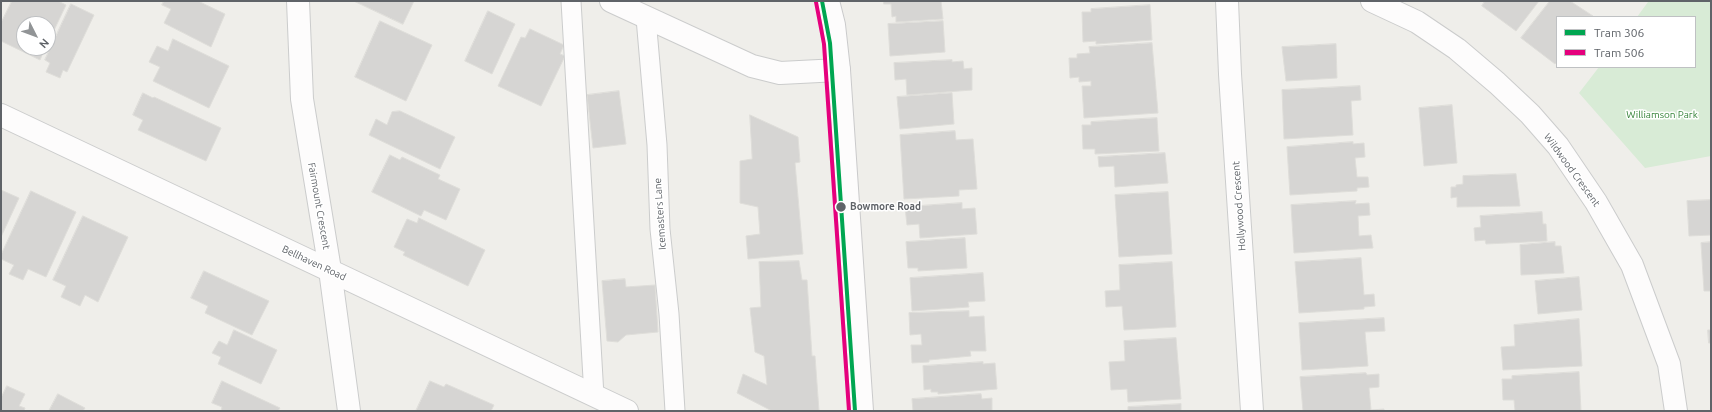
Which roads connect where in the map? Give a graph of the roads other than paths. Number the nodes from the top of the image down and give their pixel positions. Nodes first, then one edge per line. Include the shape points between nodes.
1 (298, 1) edge
2 (571, 1) edge
3 (611, 1) edge
4 (828, 1) edge
5 (1227, 1) edge
6 (1372, 1) edge
7 (646, 18) junction
8 (839, 70) junction
9 (1, 114) edge
10 (330, 270) junction
11 (594, 396) junction
12 (349, 411) edge
13 (627, 411) edge
14 (675, 411) edge
15 (862, 411) edge
16 (1252, 411) edge
17 (1676, 411) edge

1 - 10 street, Fairmount Crescent via 302,99
2 - 11 lane
3 - 7 street
4 - 8 street via 834,25
5 - 16 street, Hollywood Crescent
6 - 17 street, Wildwood Crescent via 1417,22 1457,49 1530,114 1558,146 1596,202 1632,264 1668,364
7 - 8 street via 752,66 780,73
7 - 14 lane, Icemasters Lane
8 - 15 street
9 - 10 street, Bellhaven Road
10 - 11 street, Bellhaven Road
10 - 12 street, Fairmount Crescent
11 - 13 street, Bellhaven Road

